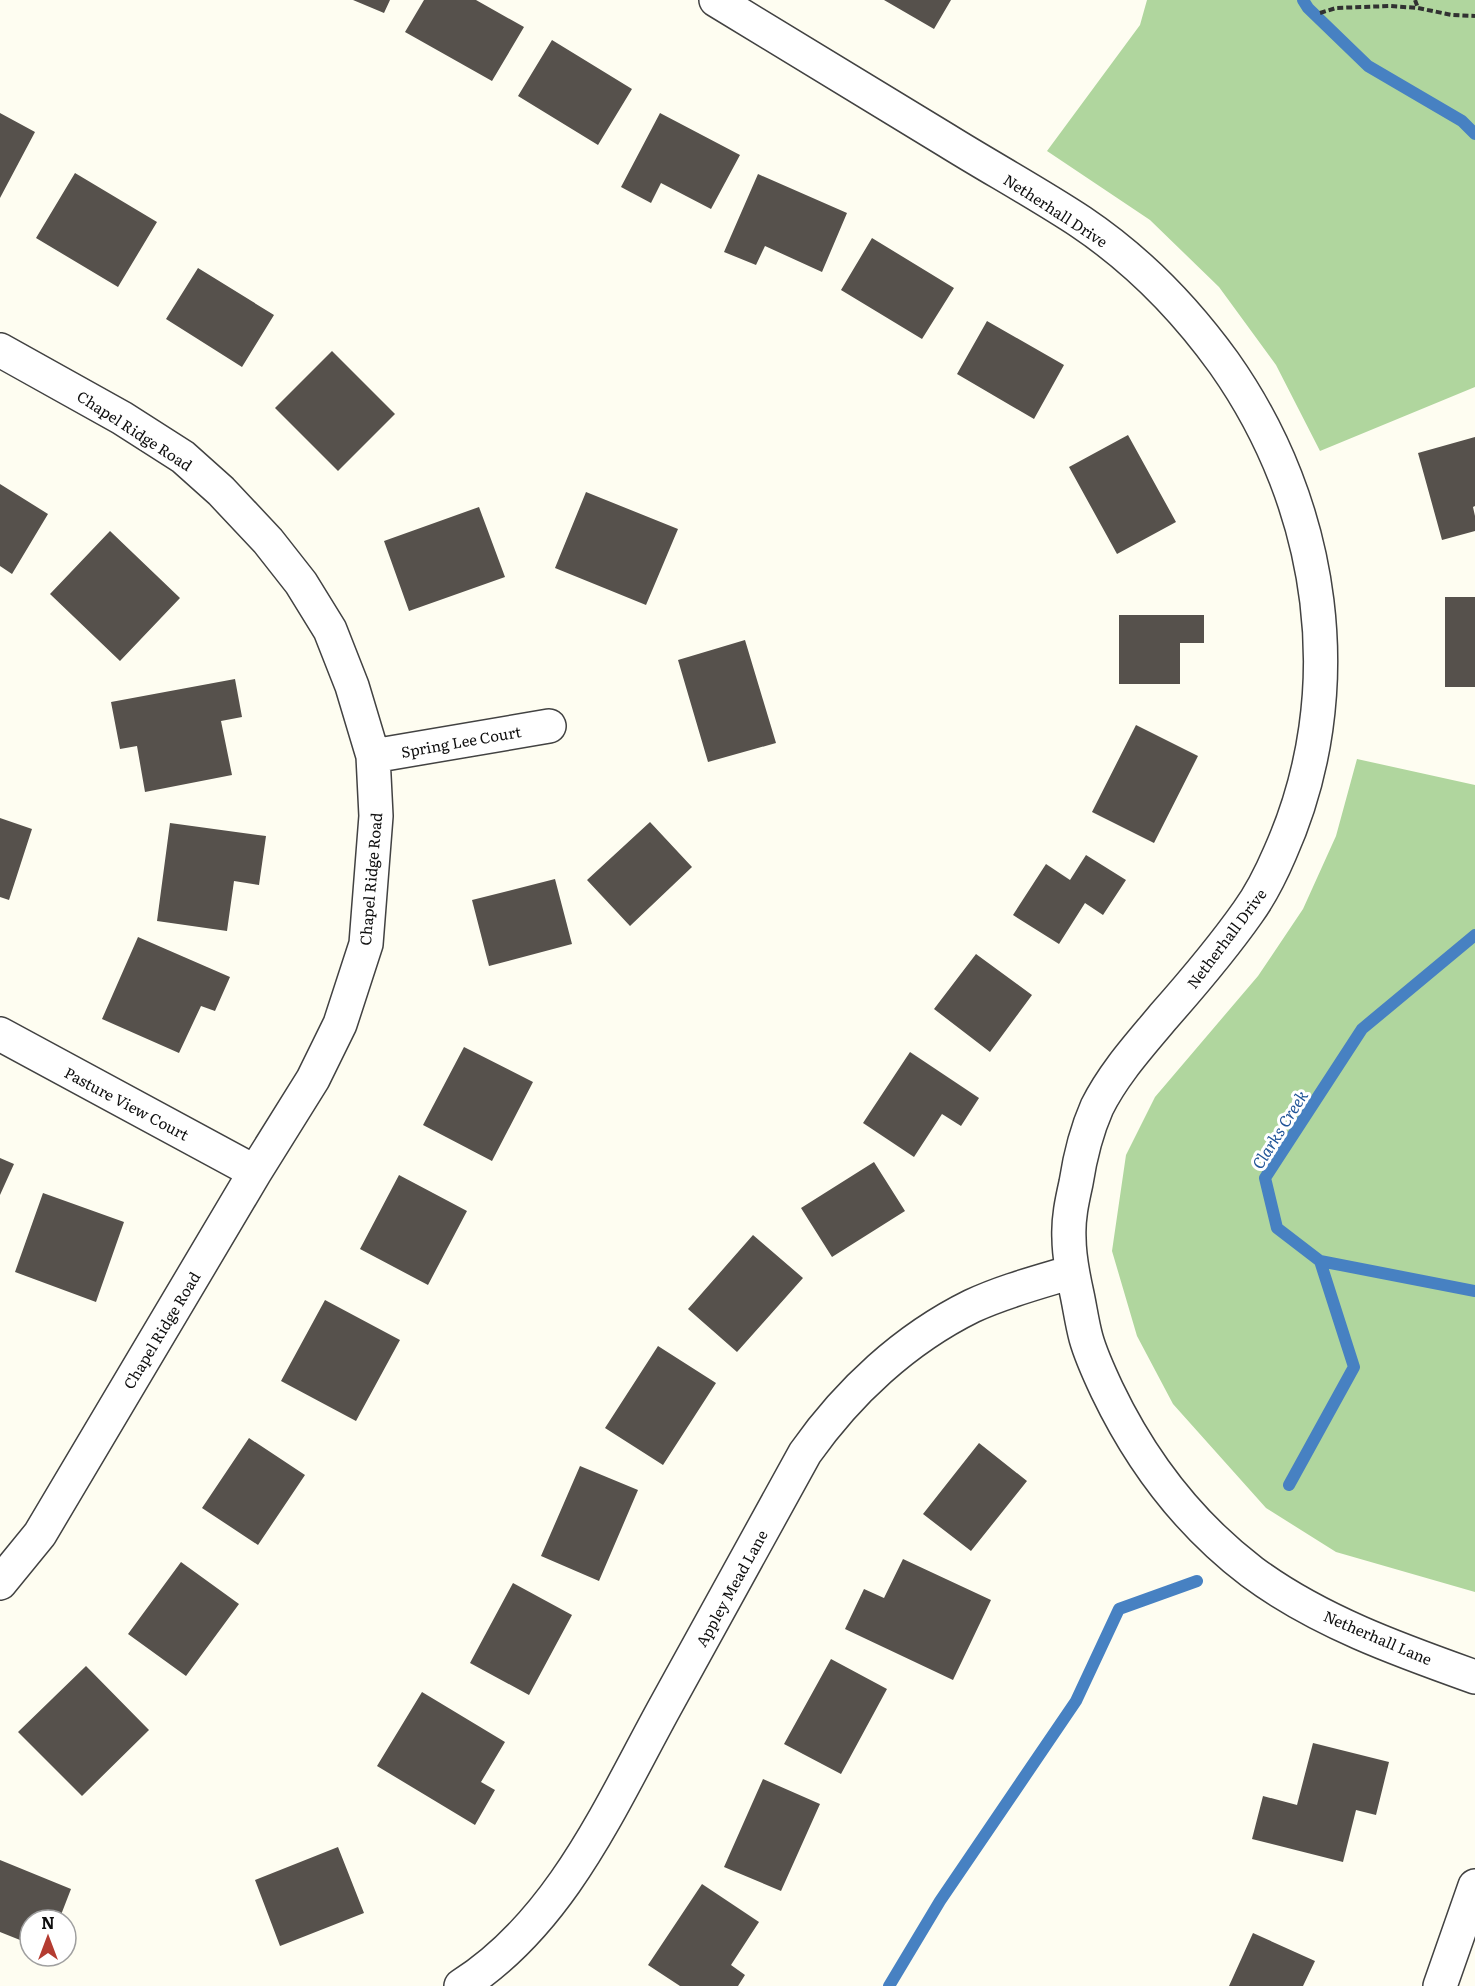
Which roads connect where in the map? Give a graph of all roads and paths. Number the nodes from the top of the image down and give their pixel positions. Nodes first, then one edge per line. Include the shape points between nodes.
1 (717, 0) edge
2 (1342, 0) edge
3 (1415, 0) edge
4 (1336, 8) junction
5 (1418, 8) junction
6 (1320, 13) dead end
7 (1475, 16) edge
8 (0, 350) edge
9 (549, 726) dead end
10 (373, 756) junction
11 (0, 1034) edge
12 (255, 1172) junction
13 (1072, 1272) junction
14 (0, 1583) edge
15 (1475, 1677) edge
16 (1475, 1886) edge
17 (461, 1986) edge
18 (1440, 1986) edge

1 - 13 street, Netherhall Drive via 1083,224 1142,270 1226,366 1264,430 1292,497 1313,570 1321,635 1320,706 1295,819 1250,910 1209,965 1121,1066 1096,1110 1081,1151 1070,1213
2 - 4 path
3 - 5 path
4 - 5 path
4 - 6 path
5 - 7 path
8 - 10 street, Chapel Ridge Road via 183,457 268,541 302,583 330,630
9 - 10 street, Spring Lee Court
10 - 12 street, Chapel Ridge Road via 376,816 366,944 340,1024 313,1079
11 - 12 street, Pasture View Court
12 - 14 street, Chapel Ridge Road via 40,1534
13 - 15 street, Netherhall Lane via 1096,1368 1142,1456 1185,1511 1254,1573 1296,1600 1344,1626
13 - 17 street, Appley Mead Lane via 972,1306 922,1335 875,1372 826,1423 805,1453 595,1836 550,1904 520,1937
16 - 18 street

